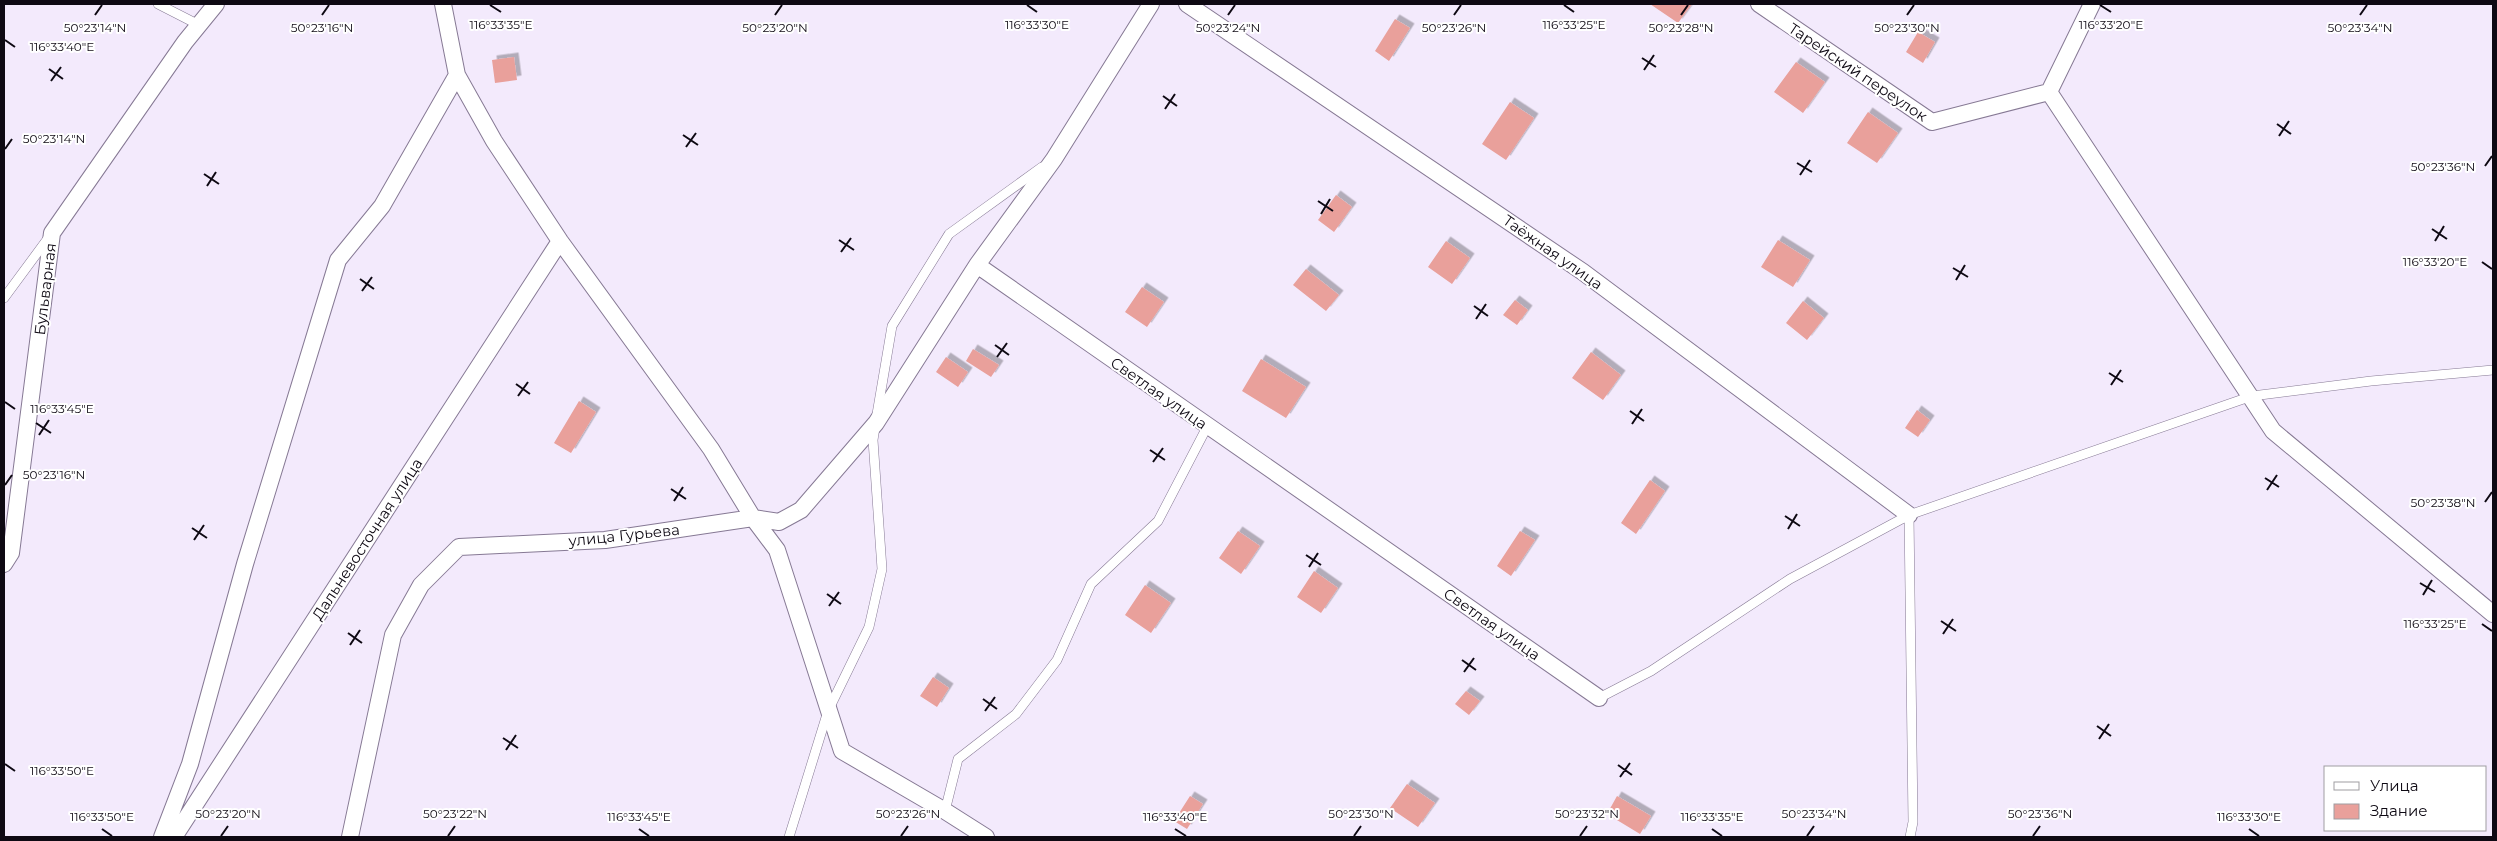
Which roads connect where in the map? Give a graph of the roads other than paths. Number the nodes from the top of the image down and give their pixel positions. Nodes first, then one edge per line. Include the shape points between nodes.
1 (158, 4) edge
2 (216, 4) edge
3 (444, 4) edge
4 (1151, 4) edge
5 (1187, 4) edge
6 (1759, 4) edge
7 (2092, 4) edge
8 (199, 25) junction
9 (457, 75) junction
10 (2049, 92) junction
11 (1054, 159) junction
12 (52, 232) junction
13 (560, 241) junction
14 (977, 265) junction
15 (4, 298) edge
16 (2493, 370) edge
17 (2252, 396) junction
18 (876, 423) junction
19 (1207, 427) junction
20 (1909, 515) junction
21 (753, 518) junction
22 (4, 564) edge
23 (2493, 614) edge
24 (1599, 698) joint
25 (828, 711) junction
26 (945, 811) junction
27 (162, 837) edge
28 (174, 837) edge
29 (350, 837) edge
30 (789, 837) edge
31 (986, 837) edge
32 (1910, 837) edge

1 - 8 lane
2 - 8 street, Бульварная
3 - 9 street
4 - 11 street
5 - 20 street, Таёжная улица via 1583,272
6 - 10 street, Тарейский переулок via 1932,122
7 - 10 street
8 - 12 street, Бульварная
9 - 13 street via 494,141
9 - 27 street via 382,206 338,260 245,564 190,764
10 - 17 street
11 - 14 street
11 - 18 lane via 949,234 892,326
12 - 15 lane
12 - 22 street, Бульварная via 11,553
13 - 21 street via 711,449
13 - 28 street, Дальневосточная улица
14 - 18 street, улица Гурьева
14 - 19 street, Светлая улица
16 - 17 lane
17 - 20 lane
17 - 23 street via 2273,431
18 - 21 street, улица Гурьева via 801,510 779,522
18 - 25 lane via 873,440 882,570 869,626
19 - 24 street, Светлая улица
19 - 26 lane via 1158,521 1091,584 1057,660 1016,714 958,759
20 - 24 lane via 1790,578 1651,671
20 - 32 lane via 1913,822
21 - 25 street via 777,550
21 - 29 street, улица Гурьева via 605,540 459,547 420,586 392,635
25 - 26 street via 842,751
25 - 30 lane
26 - 31 street

